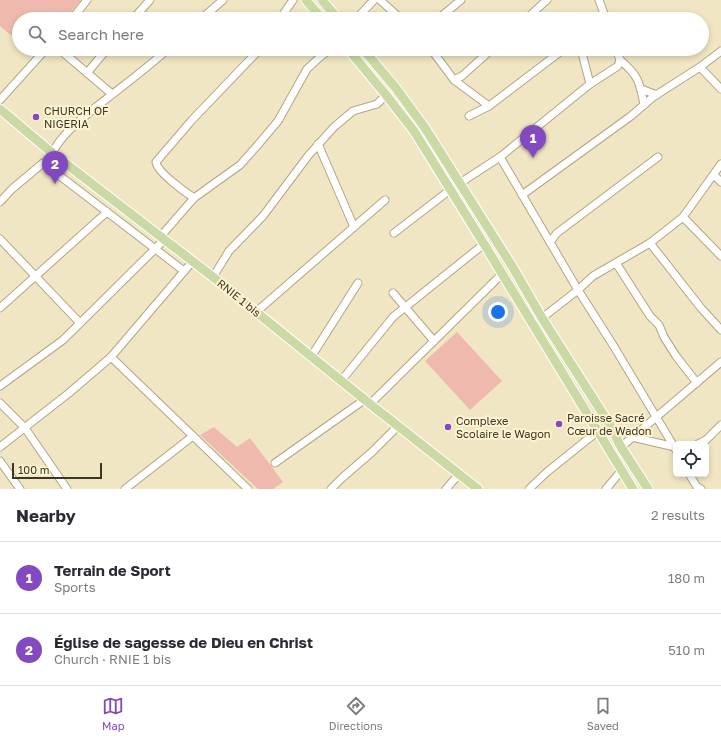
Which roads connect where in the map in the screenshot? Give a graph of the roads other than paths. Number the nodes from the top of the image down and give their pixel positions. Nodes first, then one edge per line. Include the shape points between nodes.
1 (88, 0) edge
2 (150, 0) edge
3 (222, 0) edge
4 (293, 0) edge
5 (306, 0) edge
6 (322, 0) edge
7 (374, 0) edge
8 (380, 0) edge
9 (449, 0) edge
10 (461, 0) edge
11 (548, 0) edge
12 (599, 0) edge
13 (448, 11) joint
14 (78, 12) edge
15 (139, 12) edge
16 (209, 12) edge
17 (285, 12) edge
18 (316, 12) edge
19 (332, 12) edge
20 (363, 12) edge
21 (393, 12) edge
22 (534, 12) edge
23 (603, 12) edge
24 (721, 51) edge
25 (40, 56) edge
26 (67, 56) edge
27 (101, 56) edge
28 (160, 56) edge
29 (253, 56) edge
30 (320, 56) edge
31 (354, 56) edge
32 (369, 56) edge
33 (436, 56) edge
34 (484, 56) edge
35 (555, 56) edge
36 (583, 56) edge
37 (619, 56) edge
38 (620, 60) junction
39 (700, 67) junction
40 (87, 73) junction
41 (462, 76) junction
42 (454, 80) junction
43 (590, 84) junction
44 (461, 85) junction
45 (641, 89) junction
46 (721, 89) edge
47 (112, 94) junction
48 (386, 95) junction
49 (657, 95) junction
50 (0, 100) edge
51 (644, 105) junction
52 (489, 106) junction
53 (0, 109) edge
54 (469, 116) dead end
55 (318, 144) junction
56 (52, 153) junction
57 (500, 157) junction
58 (658, 157) dead end
59 (721, 164) edge
60 (714, 174) junction
61 (721, 182) edge
62 (460, 183) junction
63 (450, 190) junction
64 (522, 195) junction
65 (194, 198) junction
66 (385, 200) dead end
67 (0, 202) edge
68 (107, 212) junction
69 (683, 216) junction
70 (354, 227) junction
71 (394, 233) dead end
72 (545, 234) junction
73 (557, 234) junction
74 (163, 238) junction
75 (0, 239) edge
76 (550, 242) junction
77 (650, 243) junction
78 (484, 244) junction
79 (155, 248) junction
80 (721, 256) edge
81 (192, 262) junction
82 (616, 263) junction
83 (184, 271) junction
84 (502, 274) junction
85 (35, 276) junction
86 (213, 277) junction
87 (358, 283) dead end
88 (578, 290) junction
89 (393, 293) dead end
90 (405, 307) junction
91 (0, 308) edge
92 (256, 312) junction
93 (542, 318) junction
94 (80, 323) junction
95 (721, 330) edge
96 (434, 341) junction
97 (111, 356) junction
98 (311, 357) junction
99 (721, 362) edge
100 (341, 381) junction
101 (697, 383) junction
102 (0, 386) edge
103 (367, 402) junction
104 (0, 403) edge
105 (656, 417) junction
106 (398, 426) junction
107 (721, 426) edge
108 (25, 428) junction
109 (598, 431) junction
110 (193, 436) junction
111 (632, 437) junction
112 (704, 441) edge
113 (673, 446) edge
114 (0, 447) edge
115 (622, 447) junction
116 (673, 448) edge
117 (0, 461) edge
118 (275, 463) dead end
119 (622, 470) junction
120 (459, 474) junction
121 (691, 477) edge
122 (699, 488) edge
123 (20, 489) edge
124 (67, 489) edge
125 (125, 489) edge
126 (248, 489) edge
127 (332, 489) edge
128 (446, 489) edge
129 (478, 489) edge
130 (529, 489) edge
131 (606, 489) edge
132 (633, 489) edge
133 (648, 489) edge

1 - 14 street
2 - 15 street
3 - 16 street
4 - 17 street
5 - 18 main road
6 - 19 main road
7 - 20 street
8 - 21 street
9 - 13 street
10 - 13 street
11 - 22 street
12 - 23 street
24 - 39 street
25 - 50 street
26 - 40 street
27 - 40 street
28 - 47 street
29 - 65 street via 156,162 157,167 166,176
30 - 65 street via 307,70 278,121 256,147 240,165
31 - 48 main road
32 - 62 main road via 426,128
33 - 42 street
34 - 41 street
35 - 52 street
36 - 43 street
37 - 38 street
38 - 43 street via 618,66
38 - 45 street via 636,75
39 - 46 street
39 - 49 street
40 - 47 street
41 - 42 street
41 - 44 street
42 - 44 street
43 - 57 street
44 - 52 street
45 - 49 street
45 - 51 street
47 - 56 street via 70,128
48 - 55 street via 377,104 353,111
48 - 63 main road via 414,131
49 - 51 street
51 - 64 street
52 - 54 street
53 - 56 main road, RNIE 1 bis
55 - 70 street
55 - 86 street via 263,216 229,251
56 - 74 main road, RNIE 1 bis
57 - 62 street
57 - 64 street
58 - 73 street
59 - 60 street
60 - 61 street
60 - 69 street
62 - 93 main road
63 - 71 street
63 - 78 main road
64 - 72 street
65 - 74 street
66 - 70 street
67 - 68 street via 43,163
68 - 79 street
68 - 85 street
69 - 77 street
69 - 80 street
70 - 92 street
72 - 73 street
72 - 76 street
73 - 76 street
74 - 79 street
74 - 81 main road, RNIE 1 bis
75 - 85 street
76 - 88 street
77 - 82 street
77 - 95 street
78 - 84 main road
78 - 90 street
79 - 83 street
79 - 94 street
81 - 83 street
81 - 86 main road, RNIE 1 bis
82 - 88 street via 593,276
82 - 101 street via 650,316 659,325 668,344
83 - 97 street
84 - 96 street
84 - 109 main road
85 - 91 street
85 - 94 street
86 - 92 main road, RNIE 1 bis
87 - 98 street
88 - 93 street
88 - 105 street
89 - 90 street
90 - 96 street
90 - 100 street via 393,317
92 - 98 main road, RNIE 1 bis
93 - 115 main road
94 - 102 street via 63,340
96 - 103 street
97 - 108 street
97 - 110 street
98 - 100 main road, RNIE 1 bis
99 - 101 street
100 - 103 main road, RNIE 1 bis
101 - 105 street
103 - 106 main road, RNIE 1 bis
103 - 118 street
104 - 108 street
105 - 111 street
105 - 113 street
106 - 120 main road, RNIE 1 bis
106 - 127 street
107 - 112 street
108 - 114 street
108 - 124 street
109 - 119 main road
109 - 130 street
110 - 125 street
110 - 126 street
111 - 115 street
111 - 116 street
115 - 133 main road
117 - 123 street
119 - 131 street
119 - 132 main road
120 - 128 street
120 - 129 main road, RNIE 1 bis
121 - 122 street

